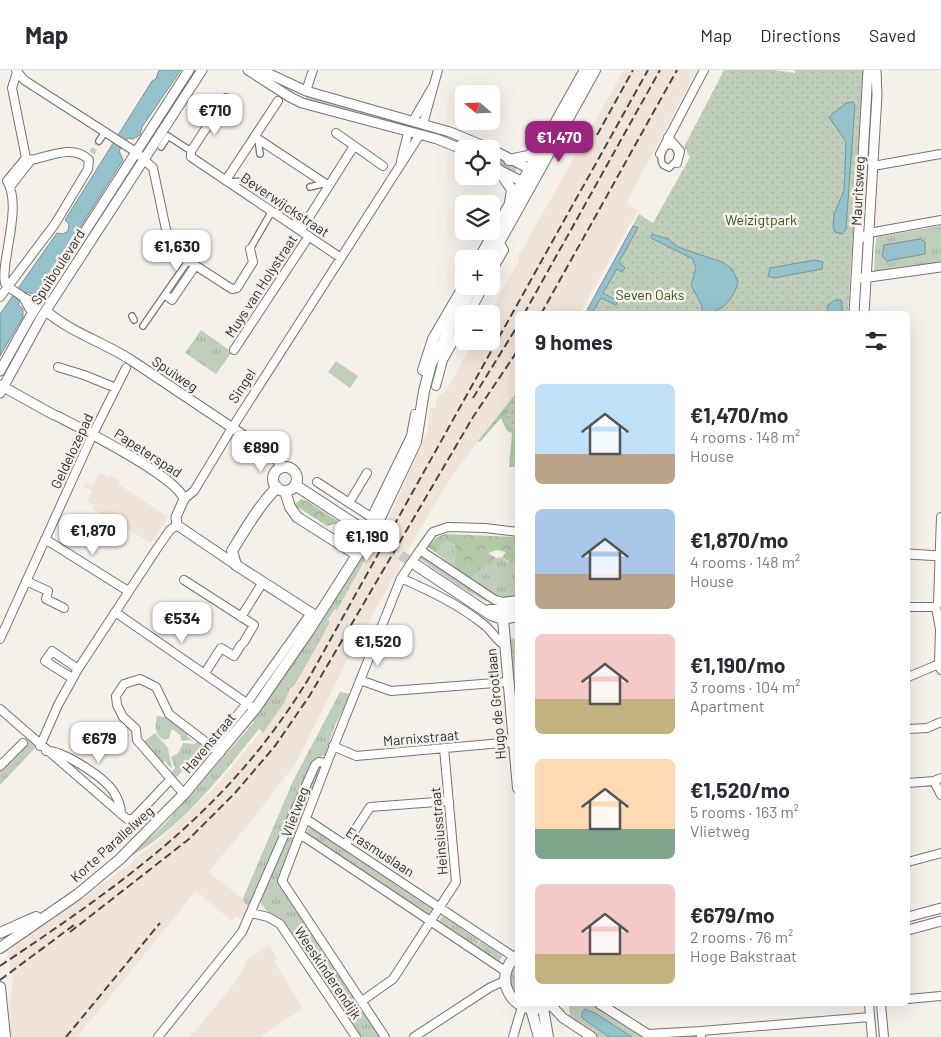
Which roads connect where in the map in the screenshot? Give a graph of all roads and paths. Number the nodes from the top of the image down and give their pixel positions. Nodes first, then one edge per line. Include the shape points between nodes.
1 (189, 70) edge
2 (202, 70) edge
3 (248, 70) edge
4 (261, 70) edge
5 (312, 70) edge
6 (438, 70) edge
7 (585, 70) edge
8 (595, 70) edge
9 (704, 70) edge
10 (868, 70) edge
11 (876, 70) edge
12 (16, 71) edge
13 (432, 88) junction
14 (306, 91) junction
15 (226, 98) dead end
16 (278, 101) dead end
17 (413, 121) junction
18 (424, 124) junction
19 (105, 132) junction
20 (336, 133) dead end
21 (408, 133) junction
22 (419, 136) junction
23 (668, 137) junction
24 (256, 138) junction
25 (100, 140) tunnel mouth
26 (473, 140) edge
27 (545, 142) junction
28 (354, 146) junction
29 (455, 146) edge
30 (161, 147) dead end
31 (192, 151) junction
32 (136, 152) junction
33 (260, 154) dead end
34 (500, 154) edge
35 (660, 154) dead end
36 (941, 154) edge
37 (144, 158) junction
38 (29, 159) junction
39 (509, 160) junction
40 (677, 160) dead end
41 (400, 165) junction
42 (383, 166) dead end
43 (873, 166) junction
44 (500, 170) edge
45 (534, 171) junction
46 (500, 174) edge
47 (228, 181) junction
48 (245, 181) dead end
49 (527, 183) junction
50 (6, 184) edge
51 (327, 184) junction
52 (310, 187) dead end
53 (508, 207) junction
54 (272, 211) junction
55 (293, 212) dead end
56 (941, 220) edge
57 (500, 228) edge
58 (300, 229) junction
59 (500, 232) edge
60 (869, 233) junction
61 (309, 236) junction
62 (495, 240) edge
63 (497, 240) edge
64 (859, 240) junction
65 (250, 249) joint
66 (487, 250) edge
67 (500, 257) edge
68 (341, 258) junction
69 (191, 263) junction
70 (1, 268) edge
71 (940, 270) edge
72 (856, 278) junction
73 (866, 278) junction
74 (5, 285) edge
75 (166, 295) joint
76 (459, 295) edge
77 (469, 295) edge
78 (0, 297) edge
79 (23, 298) junction
80 (38, 304) junction
81 (46, 311) junction
82 (854, 311) edge
83 (864, 311) edge
84 (32, 313) junction
85 (143, 326) dead end
86 (455, 339) edge
87 (234, 350) dead end
88 (131, 360) junction
89 (58, 368) dead end
90 (126, 368) joint
91 (0, 371) edge
92 (423, 385) junction
93 (116, 388) junction
94 (1, 389) edge
95 (232, 428) junction
96 (93, 434) junction
97 (282, 467) junction
98 (367, 473) dead end
99 (317, 482) dead end
100 (286, 488) junction
101 (184, 499) junction
102 (349, 503) junction
103 (941, 517) edge
104 (375, 520) junction
105 (177, 525) junction
106 (361, 528) tunnel mouth
107 (515, 532) edge
108 (45, 539) junction
109 (420, 550) junction
110 (232, 551) junction
111 (354, 553) junction
112 (220, 554) junction
113 (910, 554) edge
114 (940, 556) edge
115 (236, 565) junction
116 (416, 565) tunnel mouth
117 (402, 578) junction
118 (184, 580) dead end
119 (26, 581) junction
120 (263, 582) junction
121 (128, 591) junction
122 (515, 600) edge
123 (515, 607) edge
124 (910, 607) edge
125 (936, 607) junction
126 (64, 608) dead end
127 (484, 609) junction
128 (115, 612) junction
129 (314, 615) junction
130 (515, 616) edge
131 (241, 617) junction
132 (503, 618) junction
133 (941, 629) edge
134 (0, 639) edge
135 (505, 645) junction
136 (940, 667) edge
137 (78, 669) junction
138 (205, 673) junction
139 (910, 676) edge
140 (72, 678) junction
141 (360, 680) junction
142 (508, 682) junction
143 (248, 704) junction
144 (0, 709) edge
145 (941, 722) edge
146 (910, 729) edge
147 (30, 736) junction
148 (514, 742) junction
149 (23, 743) joint
150 (333, 746) junction
151 (43, 748) junction
152 (444, 748) junction
153 (216, 750) junction
154 (515, 754) edge
155 (326, 763) junction
156 (0, 766) edge
157 (938, 779) edge
158 (170, 780) junction
159 (910, 783) edge
160 (181, 791) junction
161 (941, 795) edge
162 (449, 801) junction
163 (120, 814) junction
164 (306, 819) junction
165 (300, 834) junction
166 (346, 844) junction
167 (941, 853) edge
168 (910, 861) edge
169 (440, 907) junction
170 (941, 908) edge
171 (55, 909) junction
172 (251, 913) junction
173 (910, 916) edge
174 (941, 921) edge
175 (429, 922) junction
176 (910, 929) edge
177 (0, 933) edge
178 (0, 948) edge
179 (515, 955) edge
180 (515, 958) edge
181 (505, 976) junction
182 (0, 987) edge
183 (941, 996) edge
184 (910, 998) edge
185 (515, 1000) edge
186 (362, 1002) junction
187 (523, 1006) edge
188 (541, 1006) edge
189 (548, 1006) edge
190 (549, 1006) edge
191 (603, 1006) edge
192 (869, 1006) edge
193 (881, 1006) edge
194 (526, 1008) junction
195 (870, 1017) junction
196 (701, 1034) edge
197 (3, 1035) edge
198 (650, 1036) edge
199 (158, 1037) edge
200 (356, 1037) edge
201 (385, 1037) edge
202 (414, 1037) edge
203 (513, 1037) edge
204 (539, 1037) edge
205 (548, 1037) edge
206 (592, 1037) edge
207 (872, 1037) edge
208 (884, 1037) edge

1 - 32 street, Spuiboulevard
2 - 37 street, Spuiboulevard
3 - 21 street via 302,103
4 - 14 street
5 - 14 street
6 - 13 street
7 - 27 main road
8 - 45 main road
9 - 23 street
10 - 64 street, Mauritsweg
11 - 43 street, Mauritsweg
12 - 19 street via 24,80
12 - 38 street via 12,88
13 - 17 street
13 - 18 street
14 - 17 street
15 - 31 street
16 - 24 street
17 - 18 street
18 - 26 street
19 - 25 street
19 - 32 street
20 - 28 street
21 - 22 street
21 - 41 street, Singel
22 - 29 street
22 - 41 street, Singel
23 - 35 street
23 - 40 street via 680,151
24 - 33 street
24 - 47 street
24 - 51 street
27 - 39 main road via 528,156
27 - 45 main road
28 - 42 street
28 - 51 street
30 - 31 street via 168,136
31 - 47 street, Beverwijckstraat via 191,157
32 - 37 street
32 - 80 street, Spuiboulevard
34 - 39 street
36 - 43 street
37 - 69 street via 154,168 173,251
37 - 81 street, Spuiboulevard
38 - 50 street
38 - 74 street, Spuiboulevard via 74,151 90,157 88,169 55,224
39 - 45 street
41 - 68 street, Singel
43 - 60 street, Mauritsweg
44 - 49 street
45 - 49 main road
46 - 53 main road via 512,190
47 - 48 street
47 - 54 street, Beverwijckstraat
49 - 53 main road
49 - 59 main road
50 - 70 street via 8,239
51 - 52 street
51 - 58 street
53 - 57 main road
54 - 58 street, Beverwijckstraat
54 - 65 street
55 - 58 street
56 - 60 street
58 - 61 street, Beverwijckstraat
60 - 64 street
60 - 73 street, Mauritsweg
61 - 68 street, Beverwijckstraat
61 - 87 street, Muys van Holystraat
62 - 66 main road
63 - 67 street via 504,250
64 - 72 street, Mauritsweg
65 - 69 street via 253,262 237,288 232,289
68 - 95 street, Singel
69 - 75 street via 172,300
70 - 74 street
71 - 73 street
72 - 73 street
72 - 82 street, Mauritsweg
73 - 83 street, Mauritsweg
74 - 78 street, Spuiboulevard
74 - 79 street
75 - 85 street
76 - 92 main road via 433,339 424,363
77 - 92 main road via 441,343
79 - 80 street
79 - 84 street
80 - 84 street, Spuiboulevard
81 - 88 street, Spuiweg via 81,336
81 - 94 street, Spuiboulevard
84 - 91 street, Spuiboulevard
86 - 92 street via 443,360 436,384
88 - 90 street, Geldelozepad
88 - 95 street, Spuiweg
89 - 93 street
90 - 93 street, Geldelozepad
92 - 104 main road, Havenstraat via 416,442
93 - 96 street, Geldelozepad
94 - 96 street, Papeterspad
95 - 97 street, Spuiweg via 273,455
95 - 101 street, Singel via 194,491
96 - 101 street, Papeterspad via 175,486
96 - 108 street, Geldelozepad
97 - 100 main road via 274,476
97 - 100 main road via 294,471 297,477
98 - 102 street
99 - 102 street
100 - 106 main road
100 - 110 main road via 265,499
100 - 111 main road via 290,508 297,517
101 - 105 street, Singel via 176,517
102 - 104 street
103 - 114 street
104 - 111 main road, Havenstraat
105 - 112 street
105 - 121 street, Singel via 170,530
107 - 109 street, Vlietweg via 448,527 433,532
108 - 119 street, Geldelozepad
108 - 121 street
109 - 117 street, Vlietweg
109 - 122 street via 495,600
110 - 112 street
110 - 115 main road
111 - 129 main road, Havenstraat
112 - 115 street
113 - 114 street
114 - 125 street
115 - 120 main road
116 - 127 main road
117 - 135 street via 427,589 485,625
117 - 141 street, Vlietweg
118 - 131 street
119 - 126 street via 48,591 46,599
119 - 134 street, Geldelozepad
120 - 129 main road
120 - 131 street
121 - 128 street, Singel
123 - 127 main road via 501,611
124 - 125 street
125 - 133 street
127 - 132 main road
128 - 137 street, Singel
128 - 138 street
129 - 143 main road, Havenstraat
130 - 132 main road
131 - 138 street via 254,625 242,644 234,656 221,648
132 - 135 main road, Hugo de Grootlaan
133 - 136 street
135 - 142 main road, Hugo de Grootlaan
136 - 139 street
137 - 140 street, Singel
137 - 140 street via 52,650 47,655 45,660
138 - 143 street
140 - 151 street, Singel
141 - 142 street via 391,692
141 - 150 street, Vlietweg
142 - 148 main road, Hugo de Grootlaan
143 - 153 main road, Havenstraat
144 - 147 street
145 - 146 street via 927,728
147 - 149 street
147 - 151 street
148 - 152 street, Marnixstraat
148 - 154 main road, Hugo de Grootlaan
149 - 156 street
150 - 152 street, Marnixstraat via 356,756
150 - 155 street, Vlietweg
151 - 163 street
151 - 163 street via 64,755 108,785 116,796
152 - 162 street, Heinsiusstraat
153 - 158 street via 169,714 151,683 140,679 124,684 116,696 119,710 136,729 137,740
153 - 160 main road, Havenstraat
155 - 164 street, Vlietweg
155 - 172 street via 316,765
157 - 159 street
157 - 161 street
158 - 160 street
158 - 163 street via 132,819
160 - 171 main road, Korte Parallelweg via 114,864
162 - 166 street via 370,807
162 - 169 street, Heinsiusstraat via 456,882
164 - 165 street, Vlietweg
164 - 166 street, Erasmuslaan
165 - 175 street
165 - 186 street, Vlietweg via 282,881
166 - 169 street, Erasmuslaan
167 - 168 street
169 - 175 street
169 - 179 street, Erasmuslaan
170 - 173 street
171 - 177 main road, Korte Parallelweg
171 - 178 main road, Korte Parallelweg
172 - 199 street via 242,932
172 - 200 street, Weeskinderendijk via 280,924
174 - 176 street
175 - 181 street
175 - 186 street via 393,980
180 - 181 main road
181 - 185 main road via 508,995
181 - 202 street
182 - 197 main road
183 - 184 street
186 - 201 street, Vlietweg
187 - 194 main road
188 - 194 main road
189 - 205 main road
190 - 206 street
191 - 198 street
192 - 195 street
193 - 208 street
194 - 203 street
194 - 204 main road
195 - 196 street
195 - 207 street
196 - 198 street

